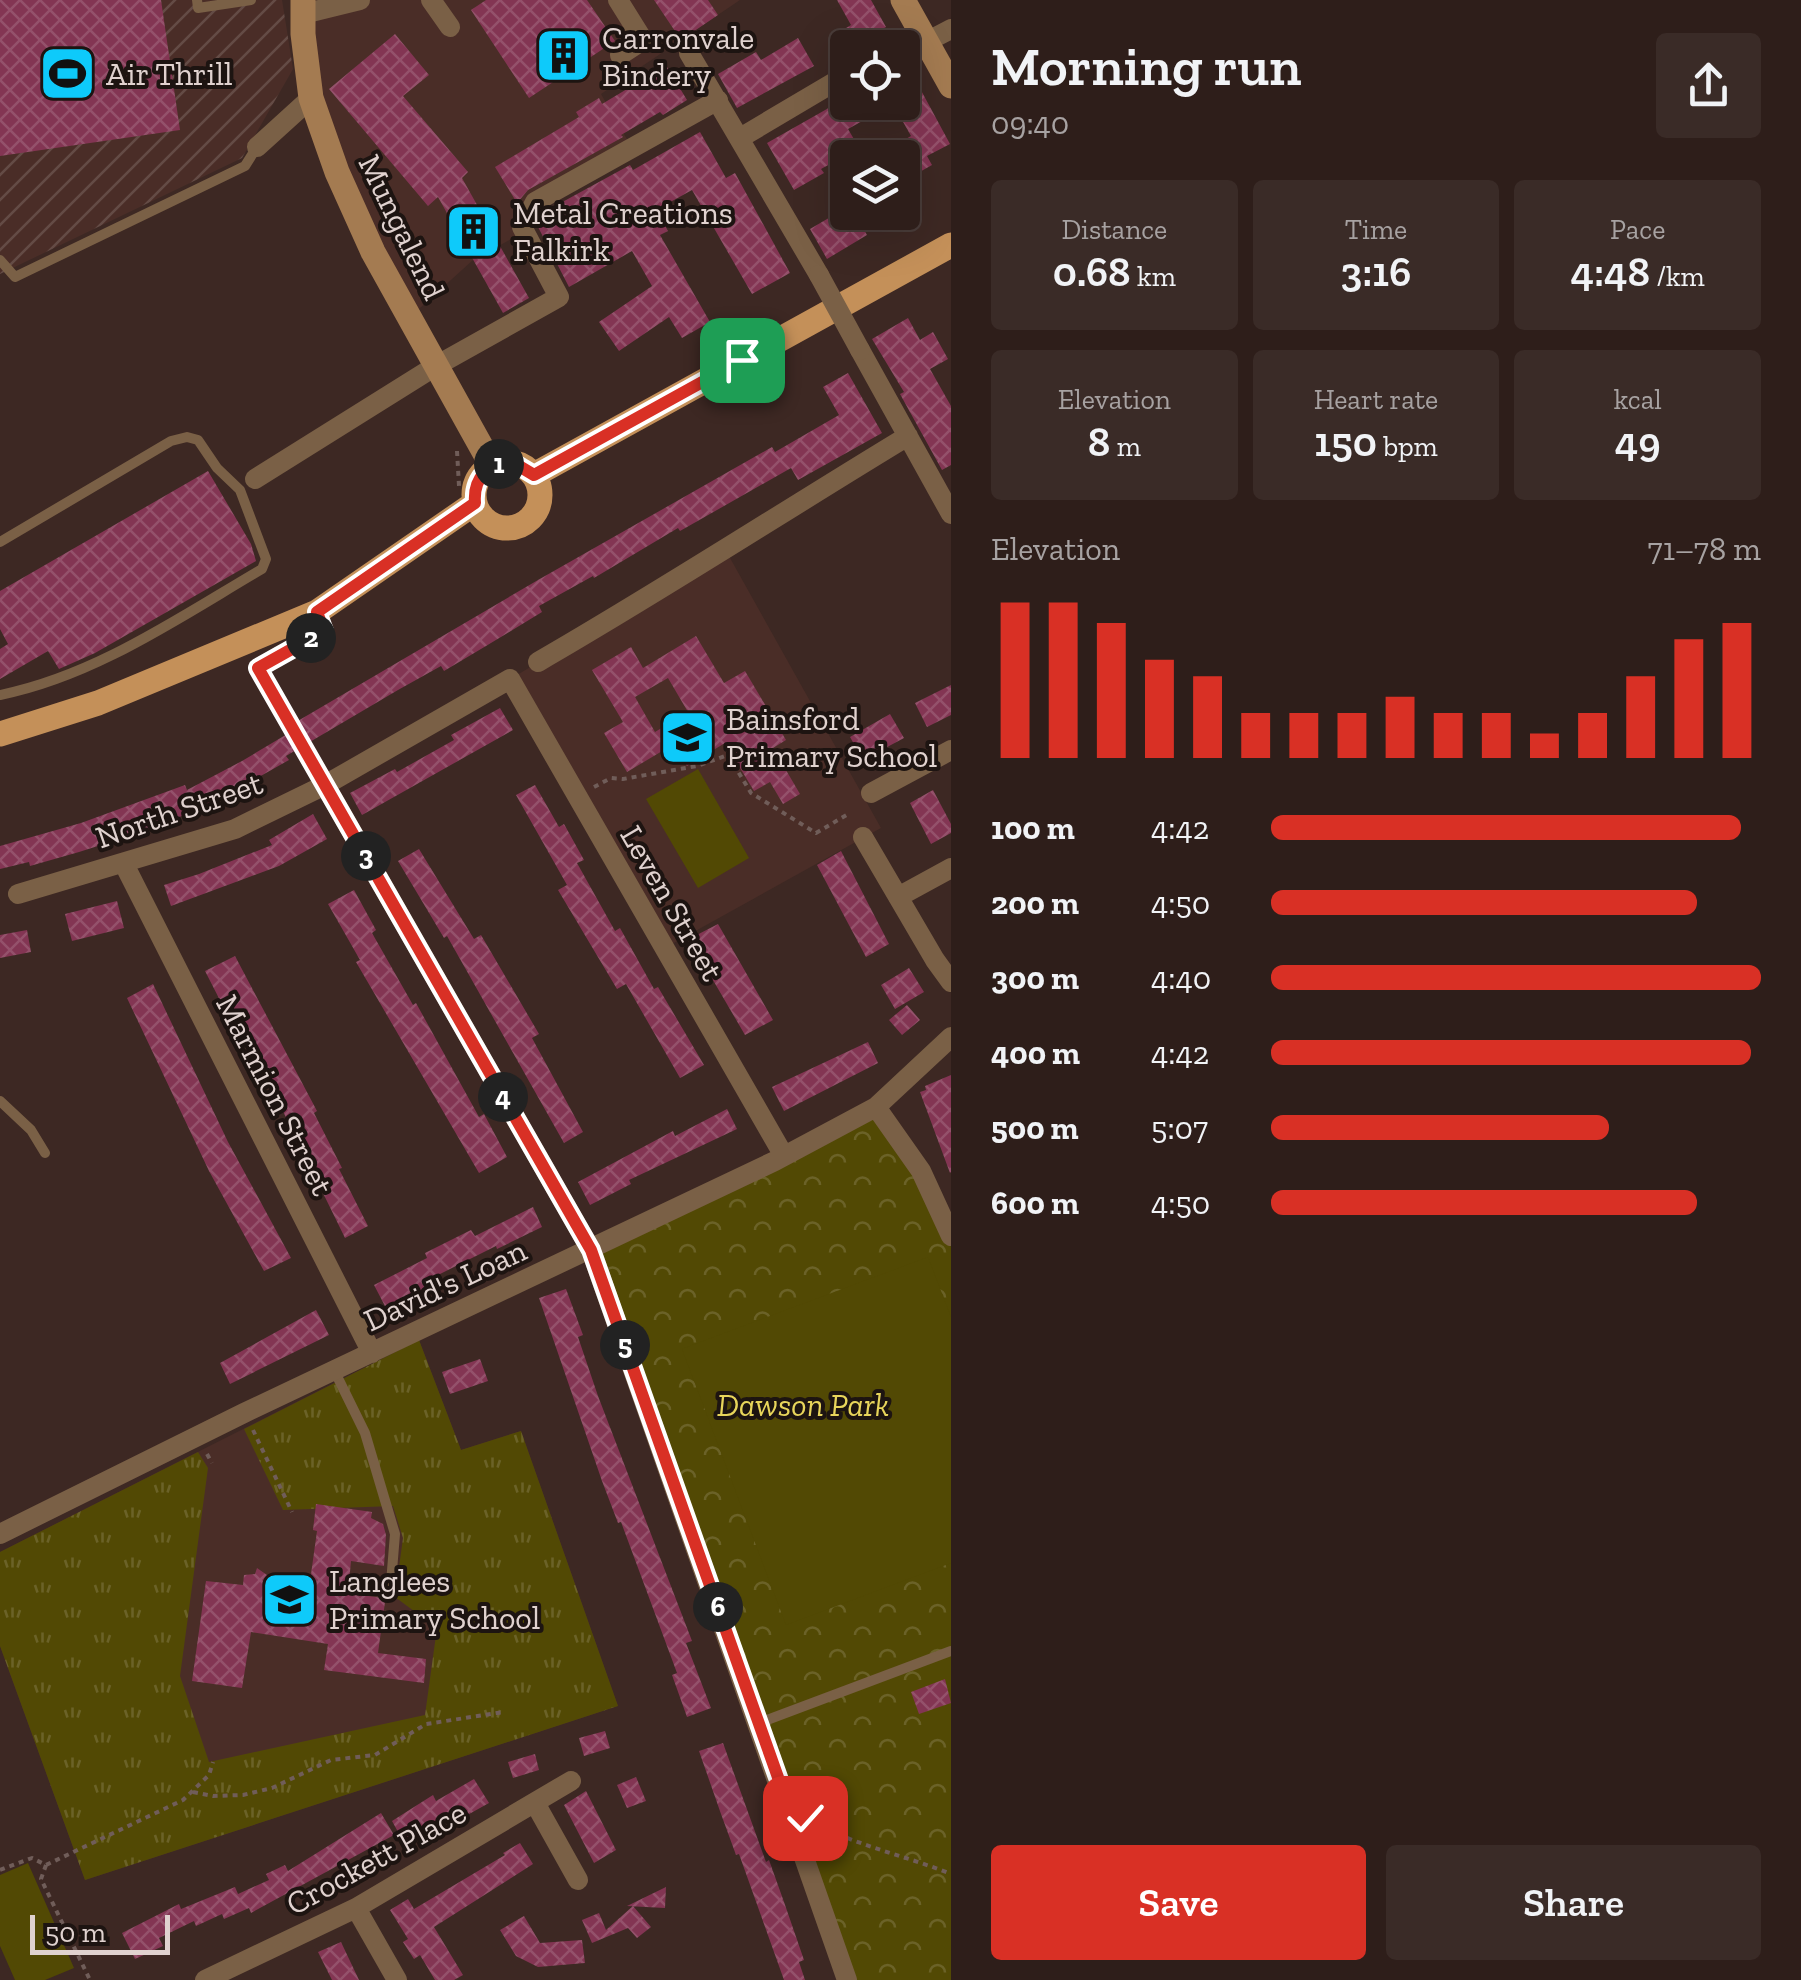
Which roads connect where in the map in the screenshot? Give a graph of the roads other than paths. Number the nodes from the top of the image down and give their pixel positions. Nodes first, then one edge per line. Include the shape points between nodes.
1 (197, 0) edge
2 (251, 0) edge
3 (360, 0) edge
4 (431, 0) edge
5 (618, 0) edge
6 (903, 0) edge
7 (303, 7) edge
8 (450, 28) dead end
9 (951, 29) edge
10 (923, 36) junction
11 (920, 37) edge
12 (690, 52) dead end
13 (620, 55) dead end
14 (830, 85) edge
15 (951, 86) edge
16 (311, 98) junction
17 (718, 100) junction
18 (740, 138) junction
19 (257, 147) joint
20 (951, 244) edge
21 (0, 260) edge
22 (434, 367) junction
23 (908, 436) junction
24 (492, 466) junction
25 (534, 475) junction
26 (248, 484) junction
27 (467, 494) junction
28 (949, 507) edge
29 (0, 542) edge
30 (538, 662) dead end
31 (510, 678) joint
32 (0, 694) edge
33 (0, 734) edge
34 (950, 752) edge
35 (325, 785) junction
36 (870, 792) dead end
37 (863, 837) dead end
38 (124, 864) junction
39 (951, 868) edge
40 (18, 894) dead end
41 (898, 898) junction
42 (951, 982) edge
43 (951, 1037) edge
44 (0, 1101) edge
45 (876, 1107) junction
46 (45, 1153) dead end
47 (784, 1156) junction
48 (951, 1236) edge
49 (591, 1250) junction
50 (372, 1353) junction
51 (334, 1370) junction
52 (0, 1534) edge
53 (390, 1596) dead end
54 (951, 1651) edge
55 (759, 1722) junction
56 (571, 1781) dead end
57 (535, 1803) junction
58 (578, 1880) dead end
59 (356, 1908) junction
60 (205, 1980) edge
61 (397, 1980) edge
62 (847, 1980) edge

1 - 2 lane via 198,8
3 - 7 street
4 - 8 street
5 - 13 street via 644,40
6 - 10 street
7 - 16 street, Mungalend
9 - 10 street
10 - 11 street
10 - 15 street
12 - 17 street
14 - 18 street
16 - 19 street
16 - 22 street, Mungalend via 351,204
17 - 18 street
17 - 22 street via 536,202 522,227 558,297
18 - 23 street, bridge
19 - 21 lane via 244,166 15,277
20 - 25 main road
22 - 24 street, Mungalend
22 - 26 street
23 - 28 street
23 - 30 street
24 - 25 main road via 514,463
24 - 27 main road
25 - 27 main road via 538,508 522,525 488,522
26 - 29 lane via 217,468 198,440 187,437
26 - 32 lane via 266,559 262,569 124,650
27 - 33 main road via 317,612 98,703
31 - 35 street, North Street
31 - 47 street, Leven Street
34 - 36 street
35 - 38 street, North Street via 235,829
35 - 49 street
37 - 41 street
38 - 40 street, North Street
38 - 50 street, Marmion Street
39 - 41 street
41 - 42 street
43 - 45 street, David's Loan
44 - 46 lane via 32,1130
45 - 47 street, David's Loan
45 - 48 street via 921,1171
47 - 49 street, David's Loan
49 - 50 street, David's Loan
49 - 55 street
50 - 51 street, David's Loan
51 - 52 street, David's Loan
51 - 53 lane via 365,1432 395,1534
54 - 55 lane
55 - 62 street
56 - 57 street, Crockett Place
57 - 58 street
57 - 59 street, Crockett Place
59 - 60 street, Crockett Place
59 - 61 street

